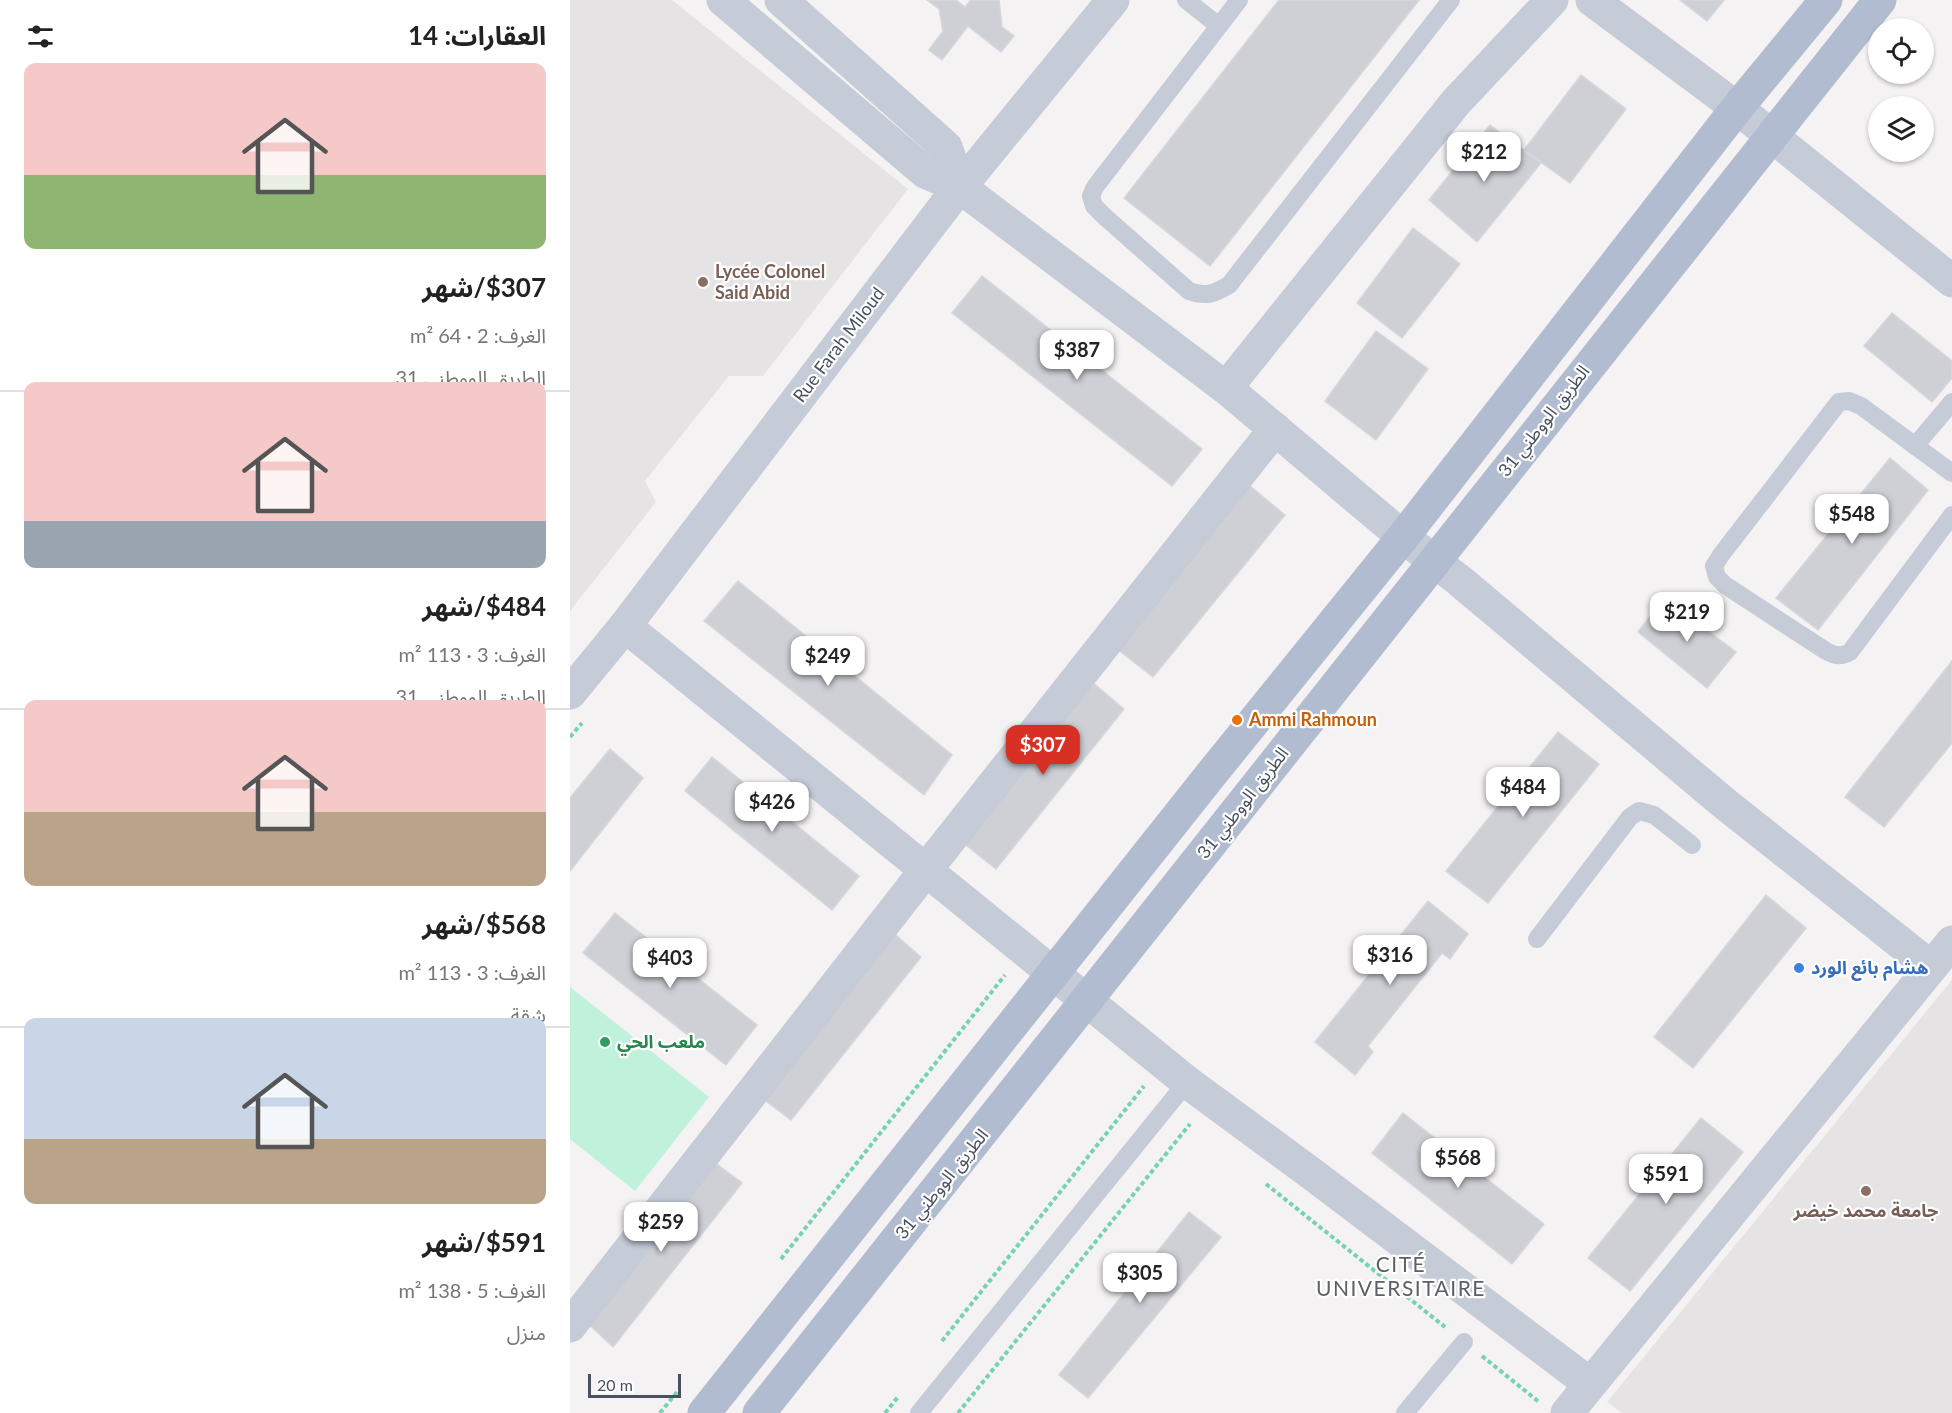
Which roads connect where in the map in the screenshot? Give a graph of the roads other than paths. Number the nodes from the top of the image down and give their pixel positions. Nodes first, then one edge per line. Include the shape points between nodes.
1 (723, 0) edge
2 (781, 0) edge
3 (1113, 0) edge
4 (1186, 0) edge
5 (1239, 0) edge
6 (1451, 0) edge
7 (1552, 0) edge
8 (1592, 0) edge
9 (1826, 0) edge
10 (1880, 0) edge
11 (1219, 26) junction
12 (1737, 108) junction
13 (1771, 135) junction
14 (960, 187) junction
15 (1952, 281) edge
16 (1226, 388) junction
17 (1952, 402) edge
18 (1275, 429) junction
19 (1915, 446) junction
20 (1952, 473) edge
21 (1952, 515) edge
22 (1403, 537) junction
23 (1434, 560) junction
24 (625, 626) junction
25 (577, 707) edge
26 (1692, 845) dead end
27 (925, 871) junction
28 (1538, 939) dead end
29 (1952, 942) edge
30 (1932, 967) junction
31 (1053, 973) junction
32 (1087, 1001) junction
33 (1187, 1082) junction
34 (570, 1326) edge
35 (1464, 1342) road end
36 (1590, 1384) junction
37 (1557, 1411) edge
38 (704, 1413) edge
39 (759, 1413) edge
40 (919, 1413) edge
41 (1405, 1413) edge

1 - 14 street via 925,172
2 - 14 street via 946,147
3 - 14 street, Rue Farah Miloud
4 - 11 lane
5 - 11 lane
6 - 11 lane via 1229,285 1214,295 1200,295 1189,291 1104,216 1091,196
7 - 16 street via 1456,102
8 - 12 street
9 - 12 main road
10 - 13 main road, الطريق الووطني 31
12 - 13 street
12 - 22 main road
13 - 15 street
13 - 23 main road, الطريق الووطني 31
14 - 16 street
14 - 24 street, Rue Farah Miloud
16 - 18 street
17 - 19 lane
18 - 22 street
18 - 27 street
19 - 20 lane
19 - 21 lane via 1861,405 1839,402 1721,555 1714,566 1717,577 1826,651 1843,656 1850,652
22 - 23 street
22 - 31 main road
23 - 30 street via 1724,803
23 - 32 main road, الطريق الووطني 31
24 - 25 street, Rue Farah Miloud
24 - 27 street
26 - 28 lane via 1654,815 1639,811 1630,817
27 - 31 street
27 - 34 street
29 - 30 street
30 - 36 street
31 - 32 street
31 - 38 main road
32 - 33 street
32 - 39 main road, الطريق الووطني 31
33 - 36 street
33 - 40 lane
35 - 41 lane
36 - 37 street

